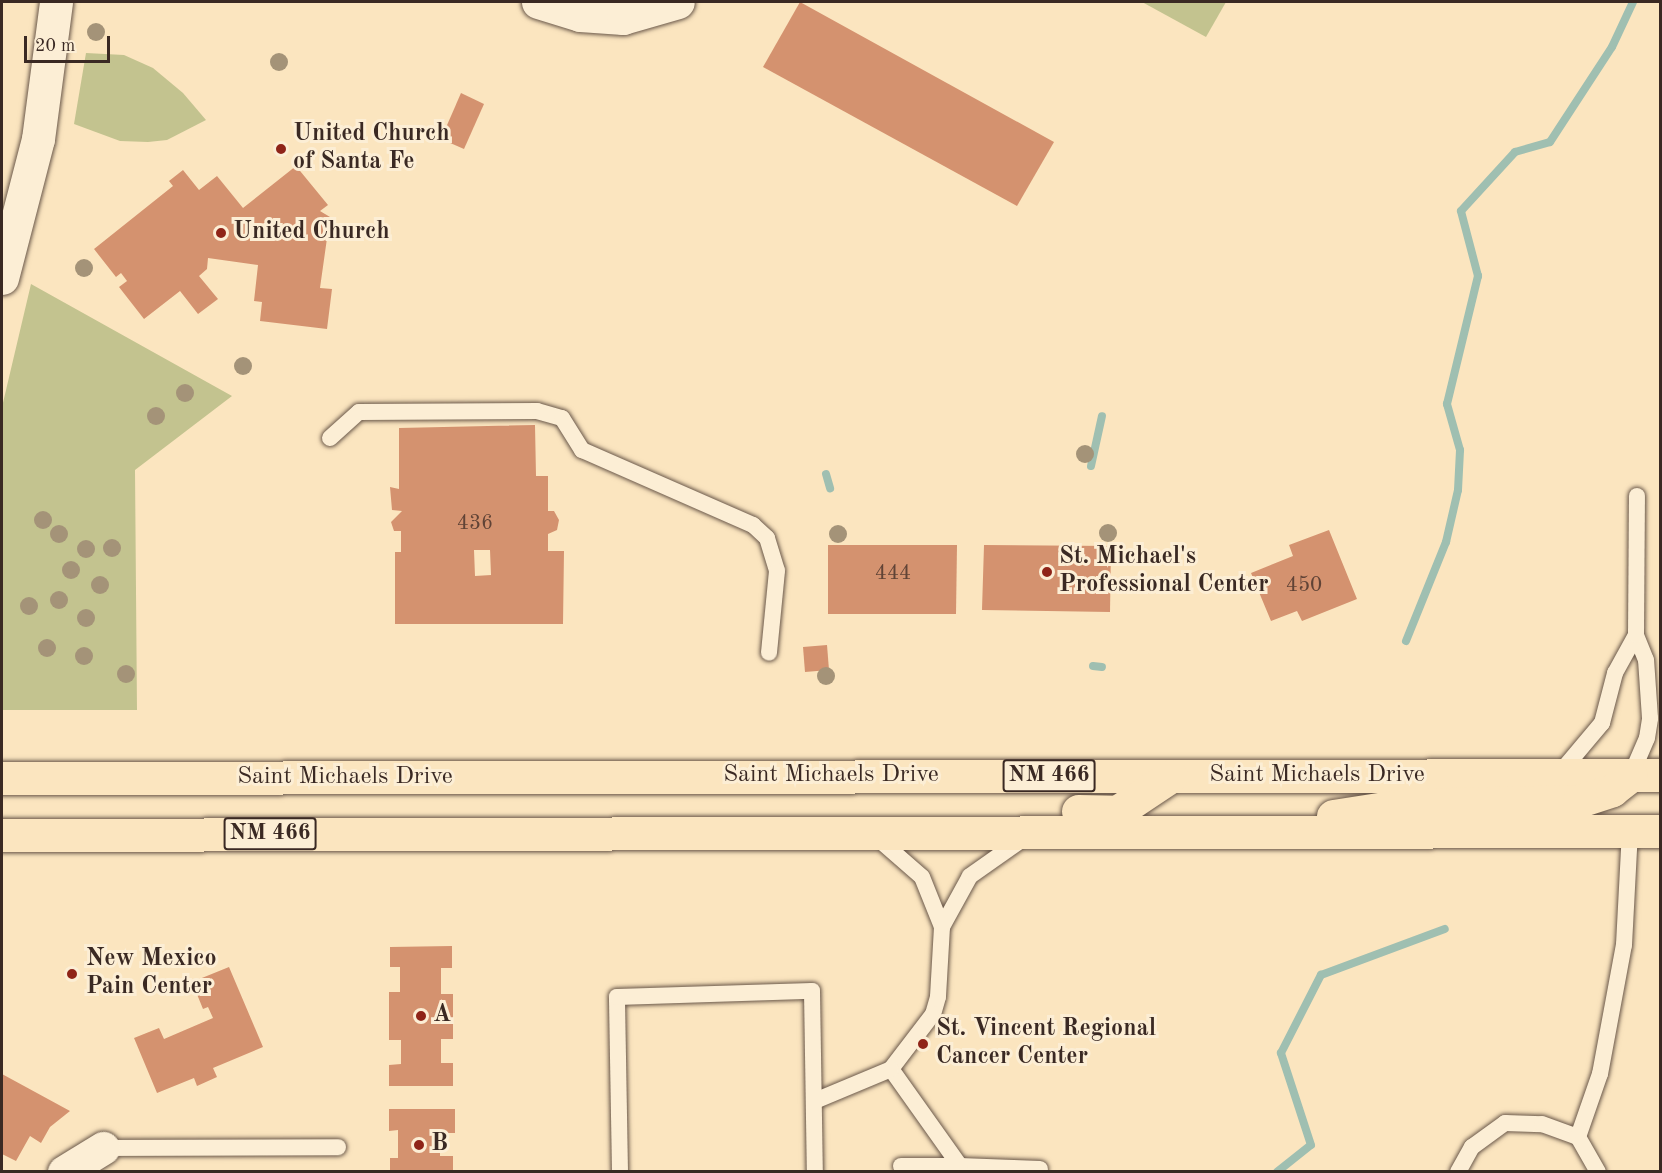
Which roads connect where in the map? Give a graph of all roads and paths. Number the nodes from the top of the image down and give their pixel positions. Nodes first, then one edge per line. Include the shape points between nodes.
1 (56, 2) edge
2 (538, 2) edge
3 (678, 2) edge
4 (2, 278) edge
5 (330, 438) dead end
6 (1637, 496) dead end
7 (1636, 635) junction
8 (769, 653) dead end
9 (1559, 774) junction
10 (1646, 775) edge
11 (1171, 776) junction
12 (2, 778) edge
13 (1660, 810) edge
14 (1032, 832) junction
15 (1228, 832) junction
16 (1645, 832) edge
17 (872, 833) junction
18 (2, 834) edge
19 (942, 927) junction
20 (891, 1069) junction
21 (817, 1100) junction
22 (1578, 1137) junction
23 (338, 1147) dead end
24 (104, 1148) joint
25 (960, 1166) junction
26 (901, 1167) dead end
27 (1040, 1169) dead end
28 (64, 1172) edge
29 (620, 1172) edge
30 (815, 1172) edge
31 (1458, 1172) edge
32 (1598, 1172) edge

1 - 4 street via 38,139
2 - 3 street via 580,15 622,18
5 - 8 lane via 359,412 537,411 562,418 582,450 753,525 767,538 777,571
6 - 7 lane
7 - 9 lane via 1615,673 1602,723
7 - 10 lane via 1646,660 1650,718
9 - 10 main road, Saint Michaels Drive / NM 466
9 - 11 main road, Saint Michaels Drive / NM 466
10 - 15 main road via 1579,801 1404,805
11 - 12 main road, Saint Michaels Drive / NM 466
11 - 17 main road via 1117,812 971,810
13 - 16 main road
14 - 15 main road, NM 466
14 - 17 main road, NM 466
14 - 19 lane via 969,876
15 - 16 main road, NM 466
16 - 22 lane via 1600,1074
17 - 18 main road, NM 466
17 - 19 lane via 922,877
19 - 20 lane via 938,997 933,1014
20 - 21 lane
20 - 25 lane
21 - 29 lane via 812,991 617,998
21 - 30 lane
22 - 31 lane via 1542,1124 1505,1124 1472,1147
22 - 32 lane
23 - 24 lane
24 - 28 street
25 - 26 lane
25 - 27 lane

